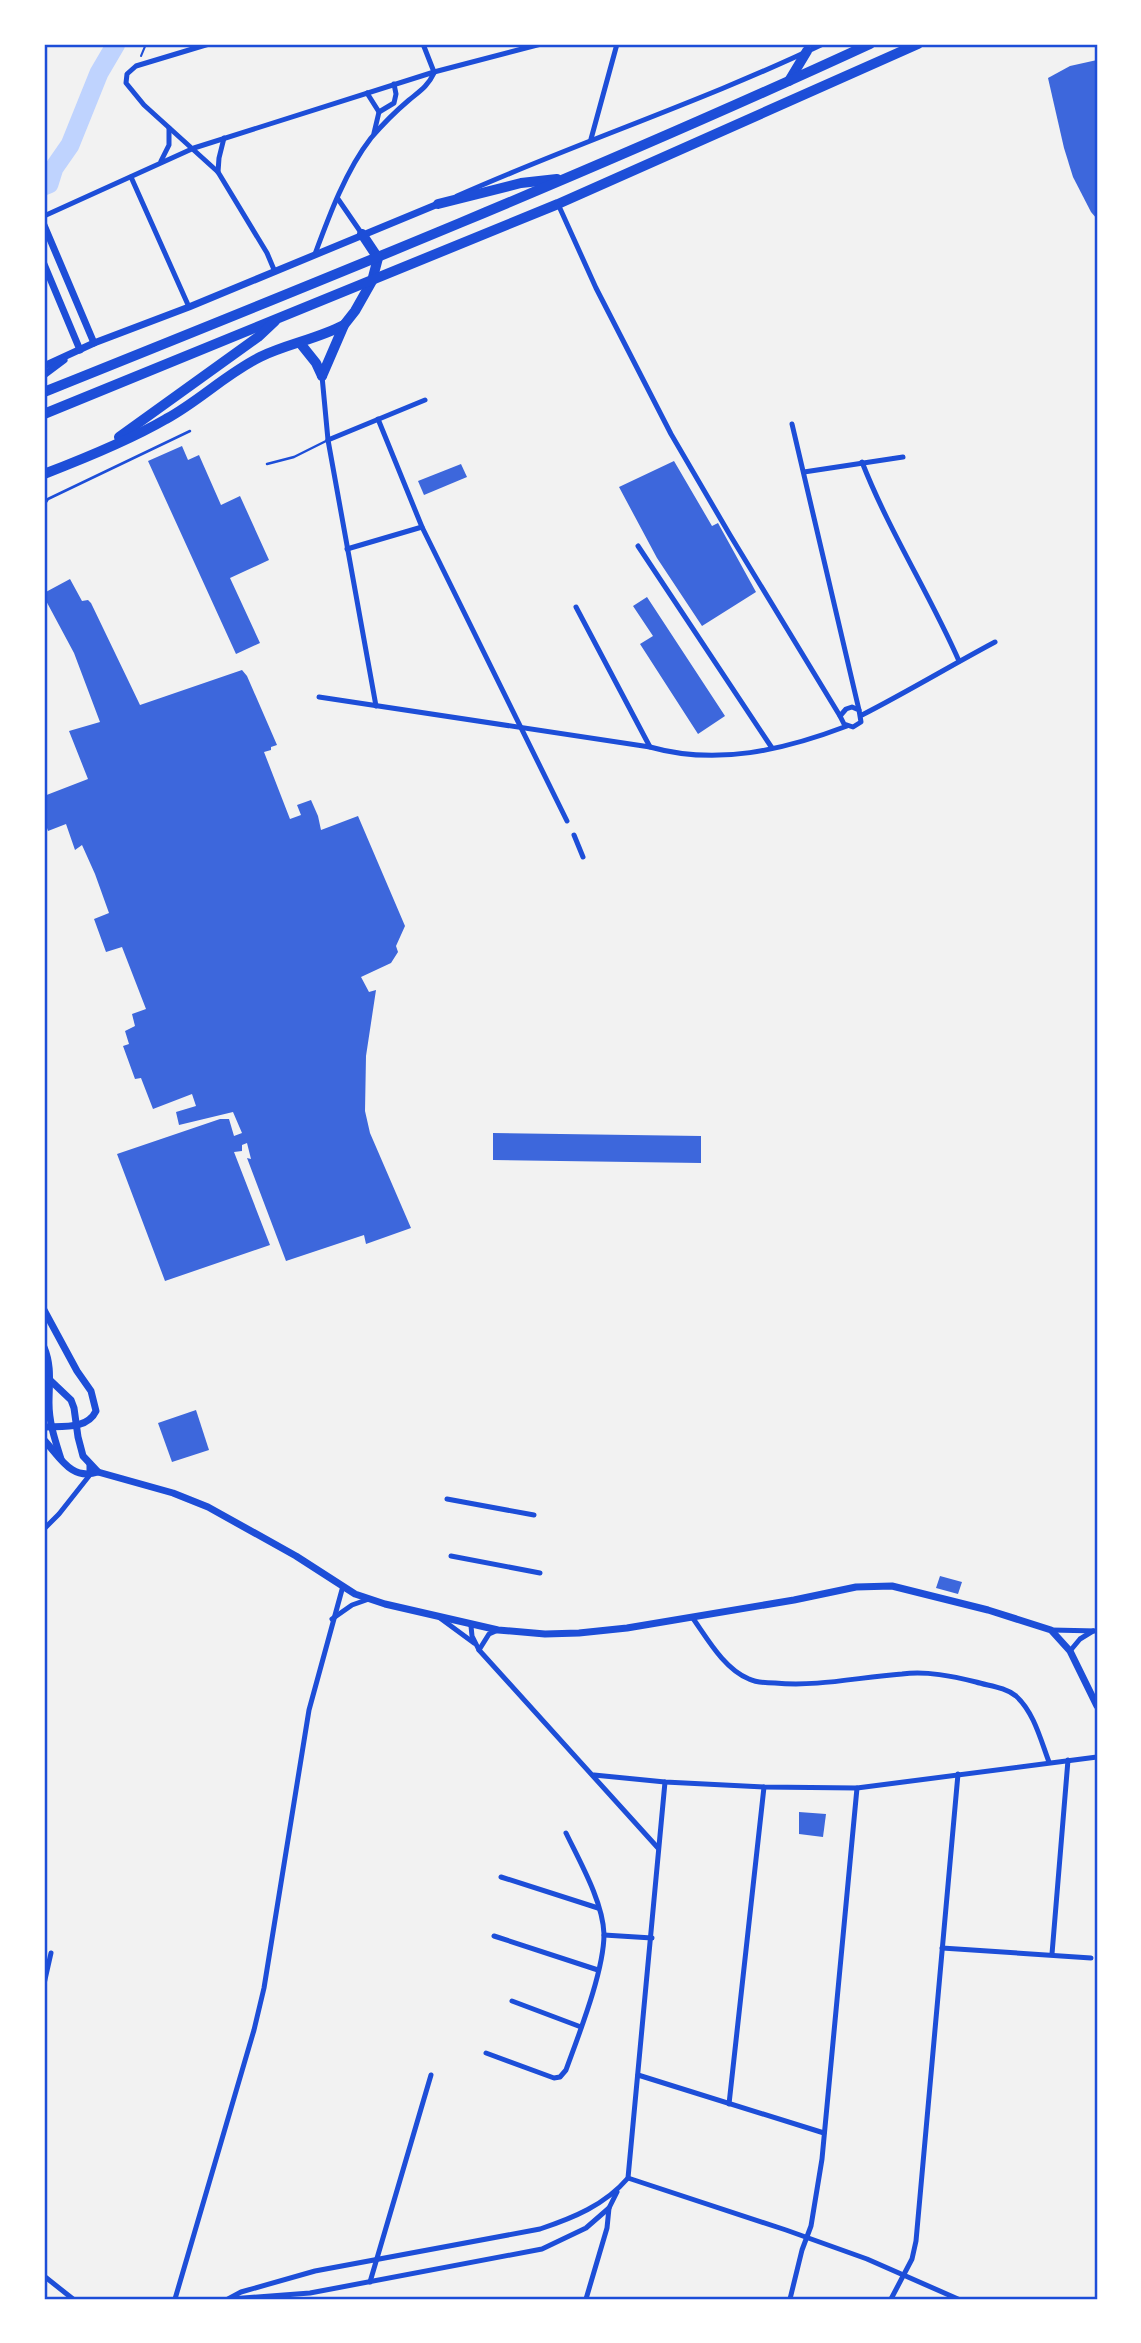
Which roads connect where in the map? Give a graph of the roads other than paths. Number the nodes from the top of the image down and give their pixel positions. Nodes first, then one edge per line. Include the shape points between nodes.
1 (209, 44) edge
2 (423, 44) edge
3 (541, 44) edge
4 (617, 44) edge
5 (823, 44) edge
6 (870, 44) edge
7 (918, 44) edge
8 (807, 51) junction
9 (434, 72) junction
10 (789, 81) junction
11 (394, 84) junction
12 (368, 93) junction
13 (394, 103) junction
14 (400, 109) junction
15 (379, 112) junction
16 (169, 128) junction
17 (373, 136) junction
18 (224, 138) junction
19 (591, 139) junction
20 (194, 148) junction
21 (159, 164) junction
22 (218, 172) junction
23 (131, 177) junction
24 (565, 179) junction
25 (338, 199) junction
26 (438, 204) junction
27 (558, 204) junction
28 (44, 216) edge
29 (44, 225) edge
30 (362, 234) junction
31 (315, 254) junction
32 (378, 258) junction
33 (44, 264) edge
34 (275, 272) junction
35 (372, 281) junction
36 (73, 292) junction
37 (58, 298) junction
38 (79, 307) junction
39 (189, 307) junction
40 (64, 313) junction
41 (278, 318) junction
42 (344, 325) junction
43 (300, 343) junction
44 (94, 344) junction
45 (80, 350) junction
46 (67, 357) junction
47 (44, 366) edge
48 (44, 375) edge
49 (322, 376) junction
50 (44, 392) edge
51 (425, 400) dead end
52 (44, 414) edge
53 (378, 419) junction
54 (792, 424) dead end
55 (190, 432) dead end
56 (328, 440) junction
57 (108, 446) junction
58 (903, 457) dead end
59 (862, 462) junction
60 (267, 464) dead end
61 (804, 472) junction
62 (44, 474) edge
63 (44, 505) edge
64 (422, 527) junction
65 (638, 546) dead end
66 (347, 549) junction
67 (576, 607) dead end
68 (995, 642) dead end
69 (959, 661) junction
70 (319, 697) dead end
71 (376, 706) junction
72 (860, 712) junction
73 (840, 716) junction
74 (847, 726) junction
75 (522, 728) junction
76 (650, 747) junction
77 (772, 748) junction
78 (567, 821) dead end
79 (574, 835) dead end
80 (583, 857) dead end
81 (44, 1310) edge
82 (44, 1347) edge
83 (48, 1380) edge
84 (77, 1426) junction
85 (48, 1427) edge
86 (44, 1440) edge
87 (61, 1459) junction
88 (89, 1465) junction
89 (98, 1472) junction
90 (89, 1475) junction
91 (447, 1499) dead end
92 (534, 1516) dead end
93 (44, 1529) edge
94 (451, 1556) dead end
95 (540, 1573) dead end
96 (343, 1586) junction
97 (369, 1599) junction
98 (692, 1617) junction
99 (440, 1618) junction
100 (332, 1619) junction
101 (471, 1626) junction
102 (498, 1630) junction
103 (1051, 1630) junction
104 (1095, 1631) edge
105 (475, 1644) junction
106 (480, 1650) junction
107 (1070, 1651) junction
108 (1097, 1706) edge
109 (1097, 1757) edge
110 (1068, 1760) junction
111 (1049, 1762) junction
112 (958, 1774) junction
113 (594, 1775) junction
114 (665, 1782) junction
115 (764, 1787) junction
116 (857, 1788) junction
117 (566, 1833) dead end
118 (658, 1848) junction
119 (501, 1877) dead end
120 (598, 1908) junction
121 (494, 1936) dead end
122 (604, 1936) junction
123 (652, 1938) junction
124 (942, 1948) junction
125 (51, 1953) dead end
126 (1052, 1954) junction
127 (1091, 1958) dead end
128 (598, 1970) junction
129 (44, 1984) edge
130 (512, 2001) dead end
131 (581, 2027) junction
132 (486, 2053) dead end
133 (431, 2075) dead end
134 (638, 2075) junction
135 (729, 2104) junction
136 (824, 2133) junction
137 (628, 2178) junction
138 (618, 2190) junction
139 (605, 2200) junction
140 (609, 2207) junction
141 (553, 2225) junction
142 (807, 2238) junction
143 (559, 2241) junction
144 (377, 2260) junction
145 (44, 2276) edge
146 (903, 2276) junction
147 (370, 2282) junction
148 (241, 2292) junction
149 (247, 2298) edge
150 (73, 2299) edge
151 (175, 2299) edge
152 (229, 2299) edge
153 (586, 2299) edge
154 (790, 2299) edge
155 (891, 2299) edge
156 (958, 2299) edge

1 - 16 street via 136,66 127,74 128,88
2 - 9 street
3 - 9 street
4 - 19 street
5 - 8 street
6 - 10 highway
7 - 27 highway
8 - 10 highway
8 - 19 street
9 - 11 street
9 - 14 street via 426,87
10 - 24 highway
11 - 12 street
11 - 13 street
12 - 15 street
12 - 18 street
13 - 14 street
13 - 15 street
14 - 17 street
15 - 17 street
16 - 20 street
16 - 21 street via 168,150
17 - 25 street
18 - 20 street
18 - 22 street
19 - 26 street
20 - 21 street
20 - 22 street
21 - 23 street
22 - 34 street
23 - 28 street
23 - 39 street
24 - 26 highway via 521,183
24 - 32 highway
25 - 30 street
25 - 31 street
26 - 30 main road
27 - 35 highway
27 - 73 street via 671,434
29 - 36 main road
30 - 31 main road
30 - 32 highway
31 - 34 main road
32 - 35 highway
32 - 50 highway
33 - 37 main road
34 - 39 main road
35 - 41 highway
35 - 42 highway
36 - 37 main road via 68,300
36 - 38 main road
37 - 40 main road
38 - 40 main road via 70,306
38 - 44 main road
39 - 44 main road
40 - 45 main road
41 - 52 highway
41 - 57 highway
42 - 43 highway
42 - 49 highway
43 - 49 highway
43 - 57 highway via 258,358 168,418
44 - 45 main road
45 - 46 main road
46 - 47 main road
46 - 48 main road
49 - 56 street
51 - 53 street
53 - 56 street
53 - 64 street
54 - 61 street
55 - 63 lane via 48,499
56 - 60 lane
56 - 66 street
57 - 62 highway
58 - 59 street
59 - 61 street
59 - 69 street
61 - 72 street
64 - 66 street
64 - 75 street
65 - 77 street
66 - 71 street
67 - 76 street
68 - 69 street
69 - 72 street via 908,692
70 - 71 street
71 - 75 street
72 - 73 street via 849,708
72 - 74 street via 859,724
73 - 74 street
74 - 77 street
75 - 76 street
75 - 78 street
76 - 77 street via 712,757
79 - 80 street
81 - 84 main road via 94,1400 94,1416
82 - 83 main road
83 - 84 main road via 71,1400
83 - 85 main road
84 - 85 main road
84 - 88 main road
85 - 87 main road
86 - 87 main road
87 - 90 main road via 72,1471
88 - 89 main road
88 - 90 street
89 - 90 main road
89 - 96 main road via 208,1507
90 - 93 street
91 - 92 street
94 - 95 street
96 - 97 main road
96 - 100 street
97 - 99 main road
97 - 100 street
98 - 102 main road via 579,1633
98 - 103 main road via 856,1587 892,1586
98 - 111 street via 723,1659 749,1679 789,1685 932,1674 1002,1689 1023,1705
99 - 101 main road
99 - 105 street
100 - 151 street via 310,1710 264,1988
101 - 102 main road
101 - 105 street
102 - 106 street via 489,1634
103 - 104 street
103 - 107 main road
104 - 107 street
105 - 106 street
106 - 113 street
107 - 108 main road
109 - 110 street
110 - 111 street
110 - 126 street
111 - 112 street
112 - 116 street
112 - 124 street
113 - 114 street
113 - 118 street
114 - 115 street
114 - 118 street
115 - 116 street
115 - 135 street
116 - 136 street
117 - 120 street
118 - 123 street
119 - 120 street
120 - 122 street
121 - 128 street
122 - 123 street
122 - 128 street
123 - 134 street
124 - 126 street
124 - 146 street via 916,2241
125 - 129 street
126 - 127 street
128 - 131 street
130 - 131 street
131 - 132 street via 560,2077
133 - 144 street
134 - 135 street
134 - 137 street
135 - 136 street
136 - 142 street
137 - 138 street
137 - 142 street
138 - 139 street
138 - 140 street
139 - 140 street
139 - 141 street
140 - 143 street via 586,2228
140 - 153 street
141 - 143 street
141 - 144 street
142 - 146 street
142 - 154 street
143 - 147 street via 542,2249
144 - 147 street
144 - 148 street
145 - 150 street
146 - 155 street
146 - 156 street
147 - 149 street
148 - 149 street
148 - 152 street
149 - 152 street

